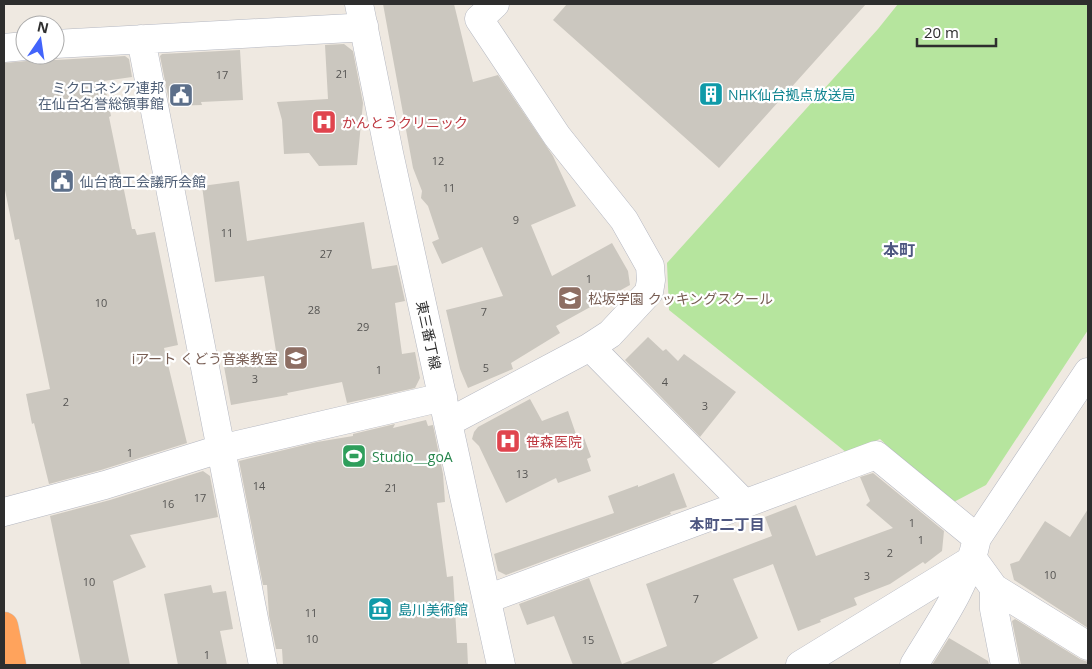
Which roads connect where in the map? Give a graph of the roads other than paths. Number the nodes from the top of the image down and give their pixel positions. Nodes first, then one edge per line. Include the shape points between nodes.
1 (494, 4) edge
2 (362, 15) edge
3 (141, 39) junction
4 (65, 43) edge
5 (590, 347) junction
6 (1088, 372) edge
7 (446, 410) junction
8 (220, 449) junction
9 (744, 503) junction
10 (4, 512) edge
11 (975, 548) junction
12 (994, 588) junction
13 (487, 599) junction
14 (4, 626) edge
15 (1088, 646) edge
16 (12, 665) edge
17 (263, 665) edge
18 (501, 665) edge
19 (800, 665) edge
20 (914, 665) edge
21 (1005, 665) edge

1 - 5 street via 479,19 557,136 624,220 650,266 649,292 610,334
2 - 3 street via 351,28
2 - 7 street, 東三番丁線
3 - 4 street
3 - 8 street
5 - 7 street
5 - 9 street
6 - 11 street
7 - 8 street
7 - 13 street, 東三番丁線
8 - 10 street
8 - 17 street
9 - 11 street via 876,455
9 - 13 street
11 - 12 street
11 - 19 street
11 - 20 street via 947,611
12 - 15 street
12 - 21 street via 994,609
13 - 18 street, 東三番丁線
14 - 16 highway

